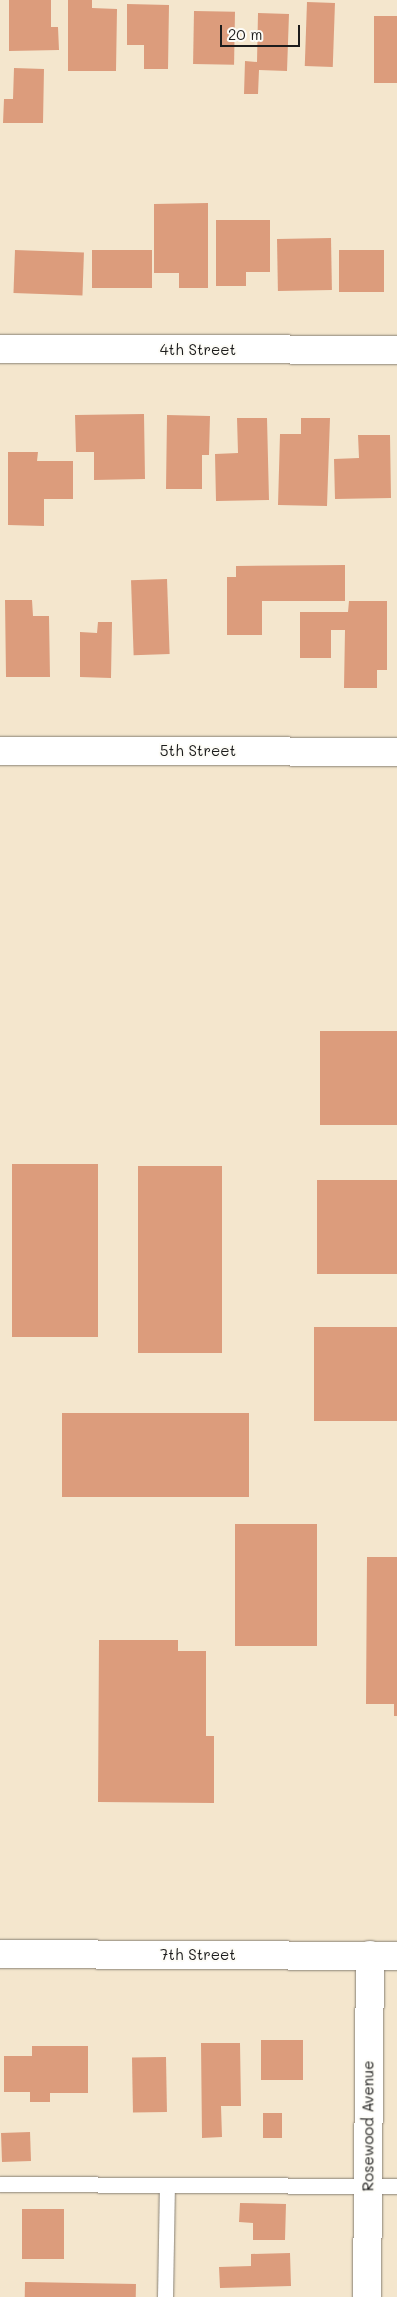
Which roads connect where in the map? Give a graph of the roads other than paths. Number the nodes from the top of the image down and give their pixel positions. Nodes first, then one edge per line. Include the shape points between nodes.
1 (0, 349) edge
2 (397, 350) edge
3 (0, 751) edge
4 (397, 752) edge
5 (0, 1954) edge
6 (370, 1955) junction
7 (397, 1956) edge
8 (0, 2184) edge
9 (167, 2185) junction
10 (368, 2186) junction
11 (397, 2186) edge
12 (165, 2297) edge
13 (367, 2297) edge

1 - 2 street, 4th Street
3 - 4 street, 5th Street
5 - 6 street, 7th Street
6 - 7 street, 7th Street
6 - 10 street, Rosewood Avenue
8 - 9 lane
9 - 10 lane
9 - 12 lane
10 - 11 lane
10 - 13 street, Rosewood Avenue

